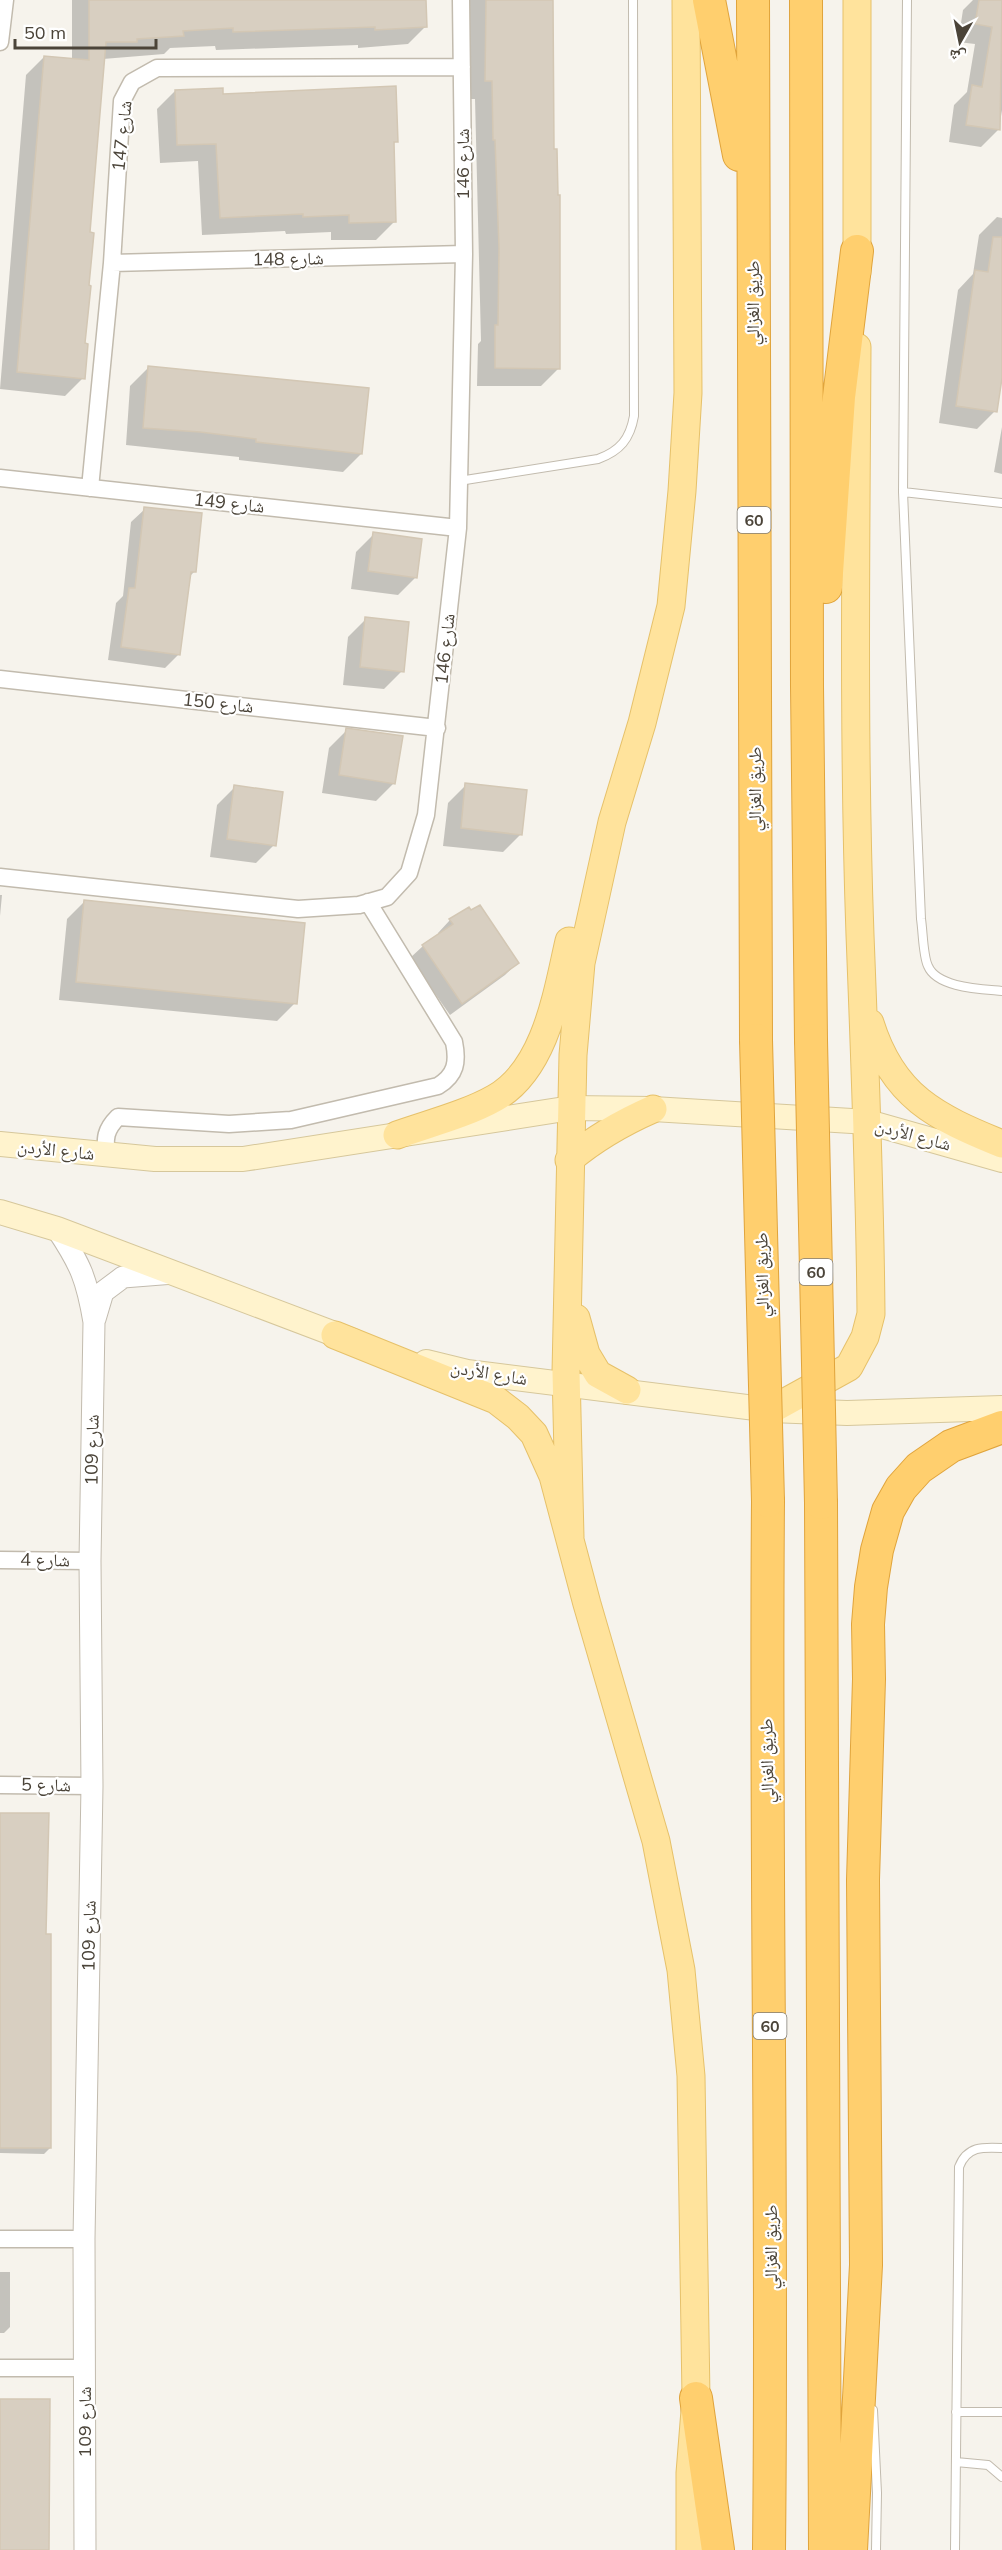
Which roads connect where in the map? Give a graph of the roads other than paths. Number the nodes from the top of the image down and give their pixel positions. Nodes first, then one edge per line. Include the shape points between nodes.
1 (5, 0) edge
2 (461, 0) edge
3 (633, 0) edge
4 (686, 0) edge
5 (709, 0) edge
6 (753, 0) edge
7 (806, 0) edge
8 (857, 0) edge
9 (907, 0) edge
10 (0, 42) edge
11 (462, 67) junction
12 (753, 227) junction
13 (857, 252) junction
14 (464, 254) junction
15 (112, 263) junction
16 (0, 478) edge
17 (459, 481) junction
18 (90, 488) junction
19 (903, 492) junction
20 (1002, 503) edge
21 (458, 528) junction
22 (0, 679) edge
23 (437, 728) junction
24 (612, 822) junction
25 (809, 849) junction
26 (0, 877) edge
27 (368, 902) junction
28 (863, 975) junction
29 (1002, 992) edge
30 (571, 1108) junction
31 (653, 1109) junction
32 (868, 1122) junction
33 (397, 1135) junction
34 (0, 1142) edge
35 (1002, 1144) edge
36 (106, 1155) junction
37 (569, 1160) junction
38 (1002, 1160) edge
39 (0, 1212) edge
40 (57, 1229) junction
41 (567, 1269) junction
42 (175, 1272) junction
43 (94, 1322) junction
44 (335, 1335) junction
45 (566, 1384) junction
46 (627, 1390) junction
47 (1002, 1408) edge
48 (771, 1410) junction
49 (1002, 1427) edge
50 (570, 1537) junction
51 (0, 1560) edge
52 (90, 1561) junction
53 (0, 1785) edge
54 (92, 1786) junction
55 (1002, 2148) edge
56 (84, 2239) junction
57 (0, 2240) edge
58 (866, 2265) junction
59 (871, 2356) dead end
60 (0, 2368) edge
61 (85, 2368) junction
62 (696, 2398) junction
63 (873, 2402) dead end
64 (956, 2412) junction
65 (1002, 2412) edge
66 (956, 2462) junction
67 (1002, 2477) edge
68 (85, 2550) edge
69 (690, 2550) edge
70 (718, 2550) edge
71 (769, 2550) edge
72 (825, 2550) edge
73 (851, 2550) edge
74 (876, 2550) edge
75 (955, 2550) edge

1 - 10 street
2 - 11 street, شارع 146
3 - 17 lane via 631,431 618,449 598,459
4 - 24 main road via 688,393 682,492 671,606
5 - 12 highway
6 - 12 highway, طريق الغزالي / 60
7 - 25 highway, 60
8 - 13 main road
9 - 19 lane
11 - 14 street, شارع 146
11 - 15 street, شارع 147 via 157,69 142,75 132,82 122,101
12 - 71 highway, طريق الغزالي / 60, bridge via 756,1040 768,1501
13 - 25 highway via 839,397
13 - 28 main road via 855,682
14 - 15 street, شارع 148
14 - 17 street, شارع 146
15 - 18 street, شارع 147
16 - 18 street, شارع 149
17 - 21 street, شارع 146
18 - 21 street, شارع 149
19 - 20 lane
19 - 29 lane via 921,919 928,967 953,984
21 - 23 street, شارع 146
22 - 23 street, شارع 150
23 - 27 street, شارع 146 via 426,815 409,873 387,897
24 - 30 main road via 581,963
24 - 33 main road via 573,921 552,1015 531,1063 495,1098
25 - 72 highway, 60, bridge via 821,1503
26 - 27 street, شارع 146 via 298,909
27 - 36 street via 454,1042 458,1060 449,1079 438,1086 291,1120 229,1124 118,1117 105,1136
28 - 32 main road
28 - 35 main road via 871,1025 889,1067 919,1103 942,1118
30 - 31 main road, شارع الأردن
30 - 33 main road, شارع الأردن
30 - 37 main road
31 - 32 main road, شارع الأردن
31 - 37 main road via 594,1139
32 - 38 main road, شارع الأردن
32 - 48 main road via 871,1314 865,1338 849,1367
33 - 36 main road, شارع الأردن via 243,1159
34 - 36 main road, شارع الأردن
37 - 41 main road
39 - 40 main road, شارع الأردن
40 - 42 main road, شارع الأردن
40 - 43 street, شارع 109 via 78,1261 89,1289
41 - 45 main road
41 - 46 main road via 578,1332 586,1354 598,1374
42 - 43 street, شارع 109 via 123,1278 103,1292
42 - 44 main road, شارع الأردن
43 - 52 street, شارع 109
44 - 45 main road, شارع الأردن via 467,1372
44 - 50 main road via 496,1400 518,1417 534,1434 544,1455
45 - 46 main road, شارع الأردن
45 - 50 main road
46 - 48 main road, شارع الأردن
47 - 48 main road, شارع الأردن via 847,1413
49 - 58 highway via 951,1446 919,1468 888,1511 877,1550 868,1624 863,1880
50 - 62 main road via 656,1841 681,1970 691,2076
51 - 52 street, شارع 4
52 - 54 street, شارع 109
53 - 54 street, شارع 5
54 - 56 street, شارع 109
55 - 64 lane via 972,2150 959,2167
56 - 57 street
56 - 61 street, شارع 109
58 - 59 lane
58 - 73 highway
60 - 61 street
61 - 68 street, شارع 109
62 - 69 main road via 690,2473
62 - 70 highway
63 - 74 lane
64 - 65 lane
64 - 66 lane
66 - 67 lane via 988,2464
66 - 75 lane

